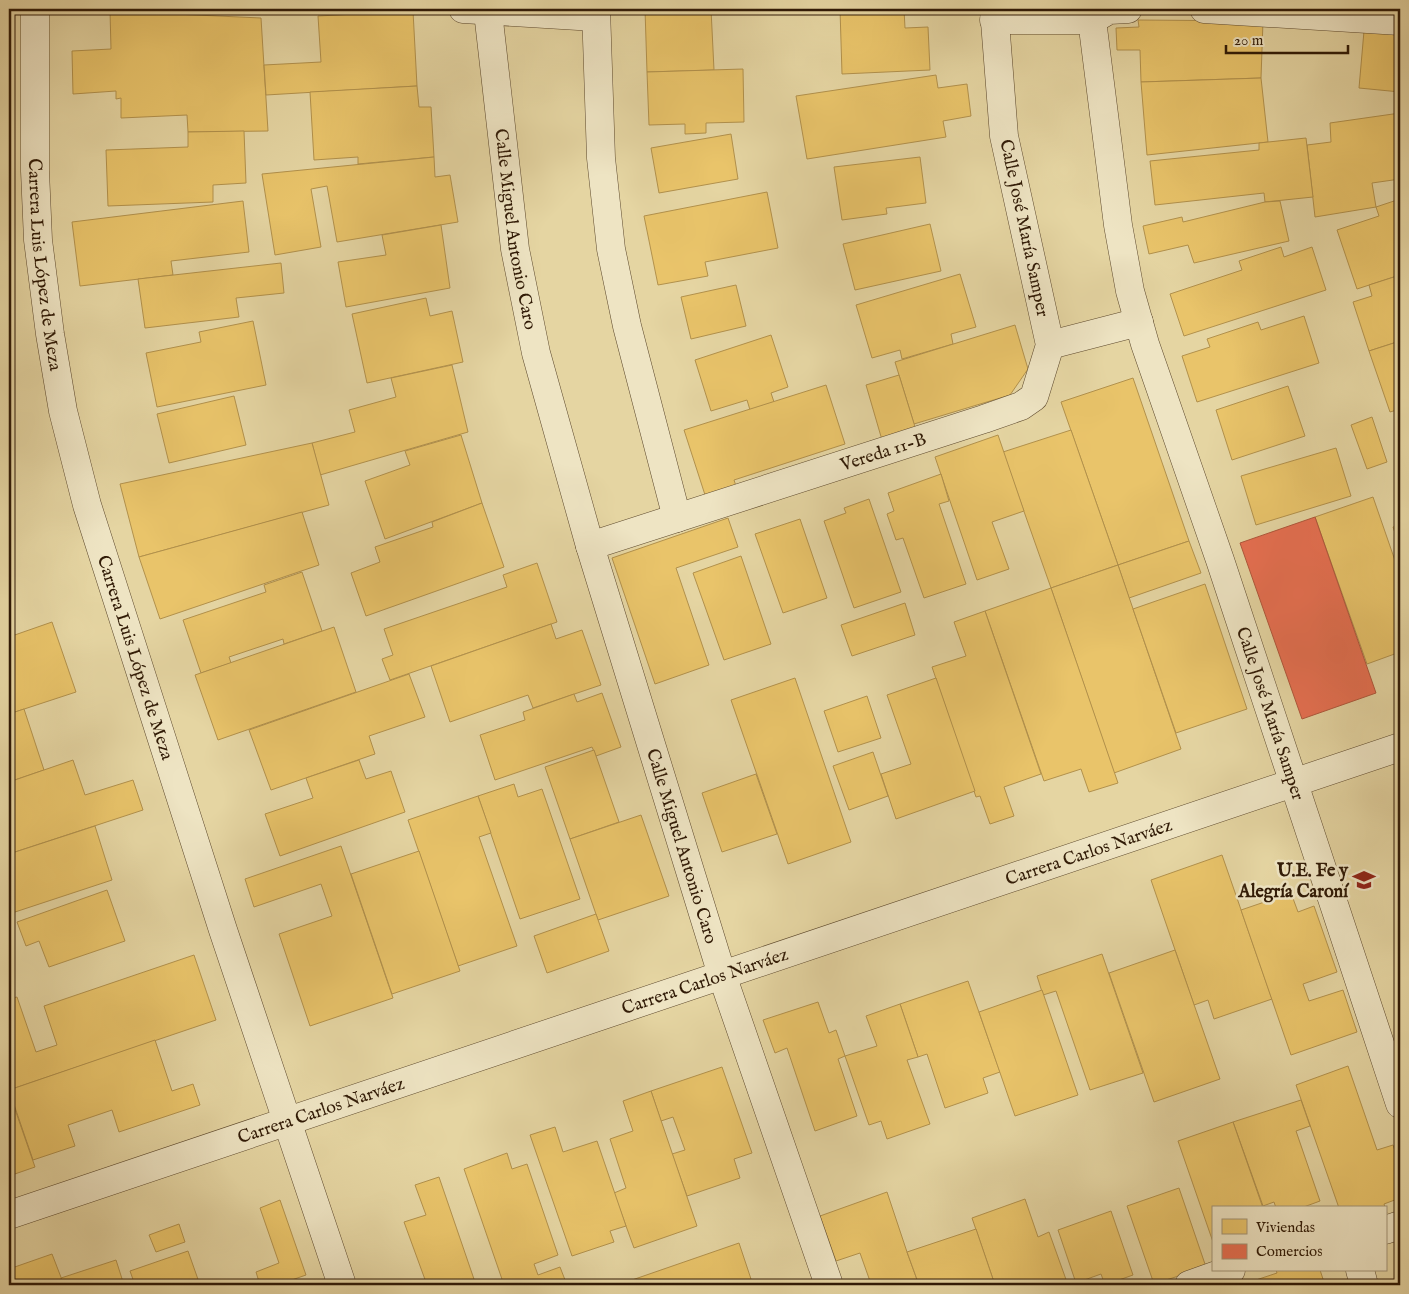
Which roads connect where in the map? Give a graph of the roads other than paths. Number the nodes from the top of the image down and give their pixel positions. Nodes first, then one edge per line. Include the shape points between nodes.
1 (34, 9) edge
2 (1128, 9) edge
3 (1204, 9) edge
4 (475, 10) edge
5 (595, 13) edge
6 (994, 14) edge
7 (1092, 20) junction
8 (1400, 21) edge
9 (1139, 322) junction
10 (1050, 345) junction
11 (677, 518) junction
12 (590, 546) junction
13 (1400, 747) edge
14 (1295, 783) junction
15 (722, 975) junction
16 (1400, 1104) edge
17 (286, 1121) junction
18 (9, 1215) edge
19 (1400, 1224) edge
20 (1386, 1230) edge
21 (1225, 1272) edge
22 (1361, 1272) edge
23 (342, 1285) edge
24 (828, 1285) edge
25 (1189, 1285) edge
26 (1364, 1285) edge

1 - 17 street, Carrera Luis López de Meza via 38,240 63,411 87,505
2 - 7 street via 1109,10
3 - 8 street
4 - 5 street, Calle Miguel Antonio Caro
4 - 12 street, Calle Miguel Antonio Caro via 536,353
5 - 11 street, Calle Miguel Antonio Caro via 601,158 611,250 629,336
6 - 7 street, Calle José María Samper
6 - 10 street, Calle José María Samper via 1004,136
7 - 9 street, Calle José María Samper via 1118,225
9 - 10 street
9 - 14 street, Calle José María Samper
10 - 11 street, Vereda 11-B via 1037,392 1021,406
11 - 12 street
12 - 15 street, Calle Miguel Antonio Caro
13 - 14 street, Carrera Carlos Narváez
14 - 15 street, Carrera Carlos Narváez
14 - 16 street, Calle José María Samper
15 - 17 street, Carrera Carlos Narváez
15 - 24 street, Calle Miguel Antonio Caro
17 - 18 street, Carrera Carlos Narváez
17 - 23 street, Carrera Luis López de Meza
19 - 20 street
21 - 25 street
22 - 26 street

